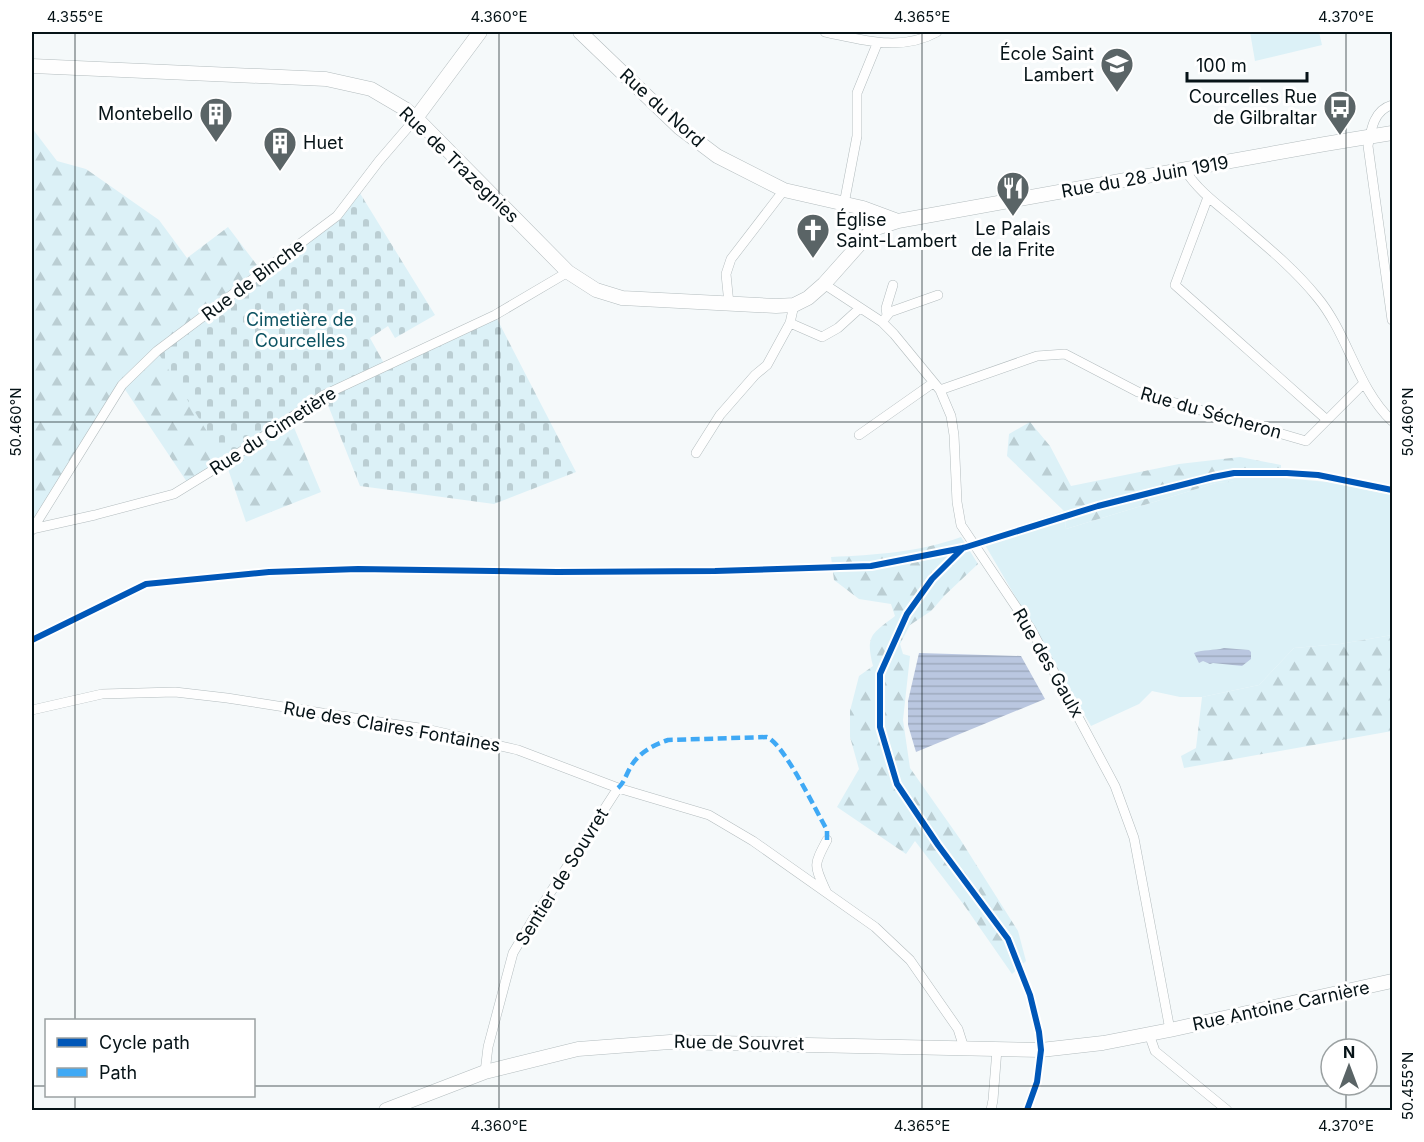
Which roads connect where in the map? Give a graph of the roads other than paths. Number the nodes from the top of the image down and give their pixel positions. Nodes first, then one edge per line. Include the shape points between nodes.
1 (480, 32) edge
2 (580, 32) edge
3 (825, 32) edge
4 (937, 32) edge
5 (877, 44) junction
6 (32, 66) edge
7 (1392, 105) edge
8 (416, 118) junction
9 (1392, 133) edge
10 (1369, 137) junction
11 (1185, 170) junction
12 (784, 190) junction
13 (1208, 197) junction
14 (844, 204) junction
15 (898, 221) junction
16 (568, 272) junction
17 (824, 284) junction
18 (893, 285) dead end
19 (938, 295) dead end
20 (729, 304) junction
21 (794, 305) junction
22 (860, 308) junction
23 (885, 318) junction
24 (1392, 320) edge
25 (790, 323) junction
26 (1364, 383) junction
27 (937, 386) junction
28 (1327, 420) junction
29 (1392, 422) edge
30 (859, 435) dead end
31 (696, 453) dead end
32 (32, 530) edge
33 (32, 710) edge
34 (618, 789) junction
35 (828, 840) dead end
36 (827, 894) junction
37 (1392, 981) edge
38 (1170, 1030) junction
39 (1149, 1035) junction
40 (964, 1048) junction
41 (997, 1049) junction
42 (485, 1071) junction
43 (386, 1110) edge
44 (991, 1110) edge
45 (1227, 1110) edge

1 - 8 main road, Rue de Binche
2 - 12 main road, Rue du Nord via 697,142
3 - 5 street
4 - 5 street via 900,44
5 - 14 street via 857,93 857,136
6 - 8 main road, Rue de Trazegnies via 326,79 371,89
7 - 10 street via 1377,114
8 - 16 main road, Rue de Trazegnies
8 - 32 street, Rue de Binche via 337,216 133,373
9 - 10 main road, Rue du 28 Juin 1919
10 - 11 main road, Rue du 28 Juin 1919
10 - 24 street
11 - 13 street
11 - 15 main road, Rue du 28 Juin 1919
12 - 14 main road, Rue du Nord
12 - 20 street via 731,259 726,274
13 - 26 street via 1319,298
13 - 28 street via 1175,285
14 - 15 main road, Rue du Nord
15 - 17 main road, Rue du 28 Juin 1919 via 873,229
16 - 20 main road, Rue de Trazegnies via 596,290 622,298
16 - 32 street, Rue du Cimetière via 495,315 324,395 174,494
17 - 21 main road, Rue du 28 Juin 1919
17 - 22 street, Rue des Gaulx
18 - 23 street
19 - 23 street via 890,312
20 - 21 main road, Rue de Trazegnies
21 - 25 street
22 - 23 street, Rue des Gaulx
22 - 25 street via 822,337
23 - 27 street, Rue des Gaulx
25 - 31 street via 767,365 720,415
26 - 28 street, Rue du Sécheron
26 - 29 street
27 - 28 street, Rue du Sécheron via 1037,356 1065,354 1138,393 1306,441
27 - 30 street
27 - 38 street, Rue des Gaulx via 951,416 961,525 1031,629 1115,786 1134,838
33 - 34 street, Rue des Claires Fontaines via 102,694 175,692 227,698 426,729 519,750
34 - 36 street, Rue des Claires Fontaines via 709,815
34 - 42 street, Sentier de Souvret via 513,954
35 - 36 street via 815,869
36 - 40 street, Rue des Claires Fontaines via 875,927 910,960 958,1029
37 - 38 main road, Rue Antoine Carnière
38 - 39 main road, Rue de Souvret
39 - 41 main road, Rue de Souvret via 1041,1050
39 - 45 street via 1155,1051
40 - 41 main road, Rue de Souvret
40 - 42 main road, Rue de Souvret via 670,1042 578,1049
41 - 44 street
42 - 43 main road, Rue de Souvret

